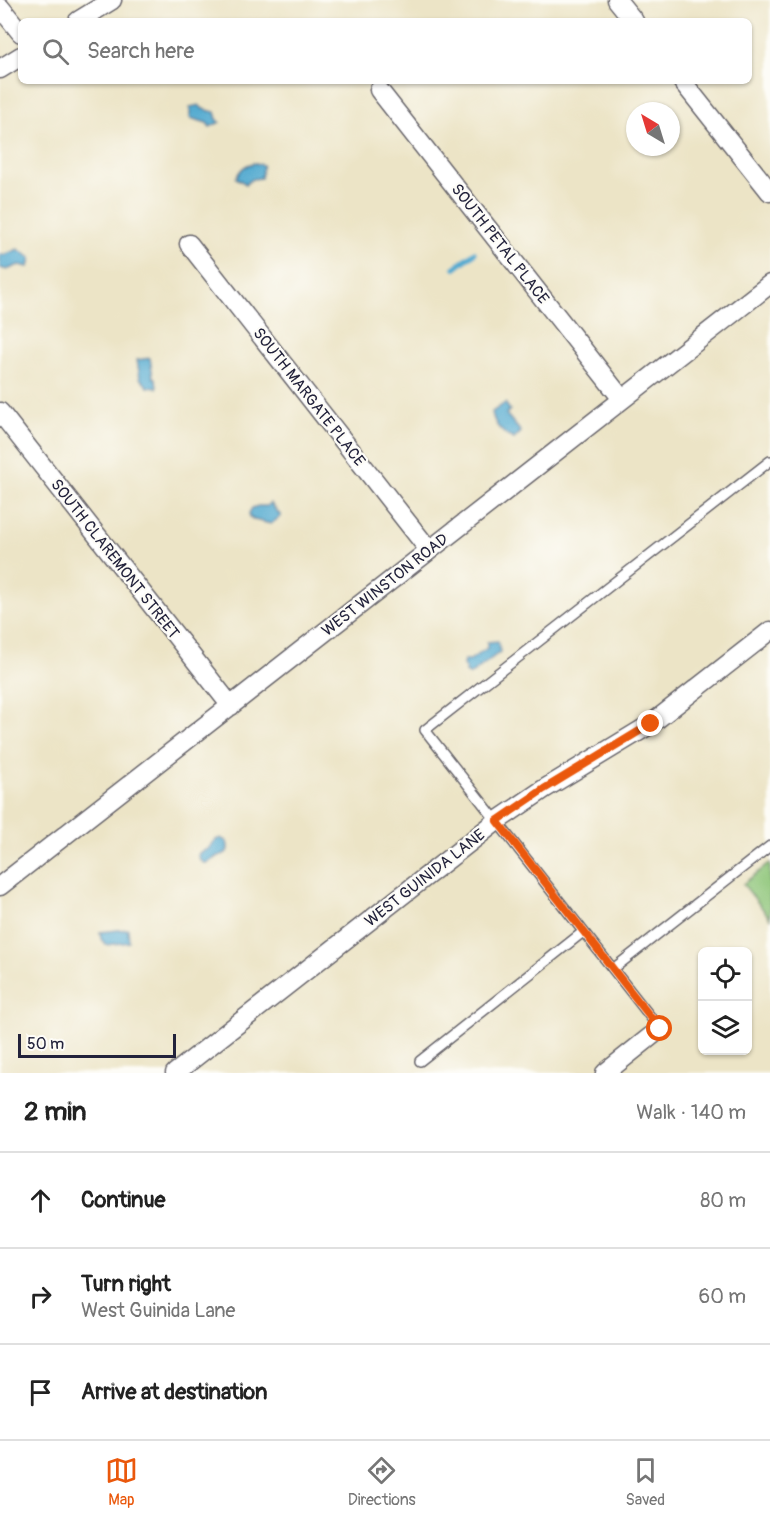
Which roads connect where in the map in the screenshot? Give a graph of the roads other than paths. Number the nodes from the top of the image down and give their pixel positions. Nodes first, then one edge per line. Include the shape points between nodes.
1 (112, 0) edge
2 (618, 0) edge
3 (0, 7) edge
4 (83, 18) edge
5 (632, 18) edge
6 (18, 29) edge
7 (18, 58) edge
8 (0, 69) edge
9 (684, 84) edge
10 (379, 90) dead end
11 (770, 192) edge
12 (189, 244) dead end
13 (770, 284) edge
14 (622, 399) junction
15 (0, 412) edge
16 (770, 461) edge
17 (429, 550) junction
18 (770, 631) edge
19 (231, 706) junction
20 (497, 821) junction
21 (770, 846) edge
22 (0, 862) edge
23 (6, 881) edge
24 (583, 932) junction
25 (613, 969) junction
26 (660, 1029) joint
27 (420, 1061) dead end
28 (175, 1073) edge
29 (605, 1073) edge

1 - 4 street
2 - 5 street
3 - 6 street
7 - 8 street
9 - 11 street
10 - 14 street, SOUTH PETAL PLACE
12 - 17 street, SOUTH MARGATE PLACE
13 - 14 street, WEST WINSTON ROAD
14 - 17 street, WEST WINSTON ROAD
15 - 19 street, SOUTH CLAREMONT STREET
16 - 20 lane via 426,730
17 - 19 street, WEST WINSTON ROAD
18 - 20 street, WEST GUINIDA LANE via 651,724
19 - 23 street, WEST WINSTON ROAD
20 - 24 lane
20 - 28 street, WEST GUINIDA LANE
21 - 25 lane
22 - 23 street
24 - 25 lane
24 - 27 lane
25 - 26 lane
26 - 29 street

